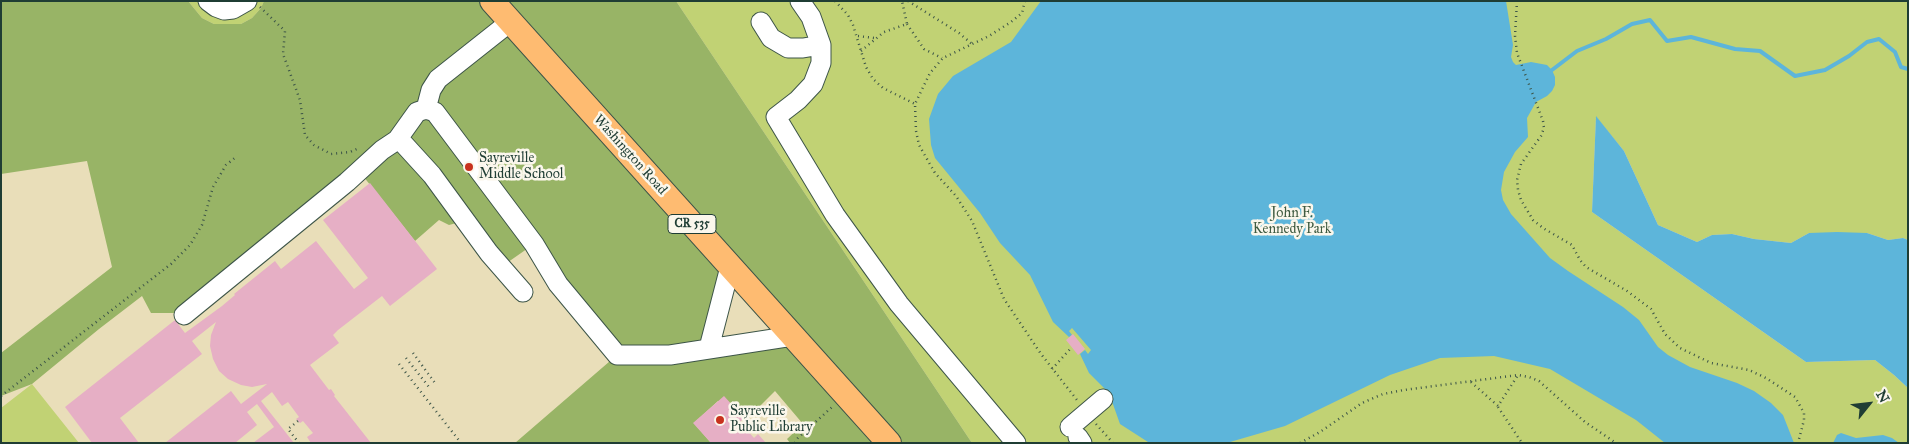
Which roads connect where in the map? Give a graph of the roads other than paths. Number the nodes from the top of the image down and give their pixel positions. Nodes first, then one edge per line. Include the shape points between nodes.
1 (208, 1) edge
2 (492, 1) edge
3 (800, 1) edge
4 (253, 3) edge
5 (510, 22) junction
6 (761, 22) dead end
7 (821, 45) junction
8 (426, 109) junction
9 (390, 145) junction
10 (730, 267) junction
11 (523, 292) dead end
12 (184, 315) dead end
13 (793, 336) junction
14 (709, 348) junction
15 (1103, 399) dead end
16 (1077, 436) edge
17 (886, 442) edge
18 (1016, 443) edge

1 - 4 lane via 224,10
2 - 5 main road, Washington Road / CR 535
3 - 7 lane via 811,17
5 - 8 lane via 438,79
5 - 10 main road, Washington Road / CR 535
6 - 7 lane via 772,38 788,48
7 - 18 lane via 821,63 813,84 776,117 835,215 899,304
8 - 9 lane via 417,112
8 - 14 lane via 434,112 534,244 558,284 617,355 670,355
9 - 11 lane via 401,142 432,175 489,254
9 - 12 lane
10 - 13 main road, Washington Road / CR 535
10 - 14 lane
13 - 14 lane
13 - 17 main road, Washington Road / CR 535
15 - 16 lane via 1087,413

